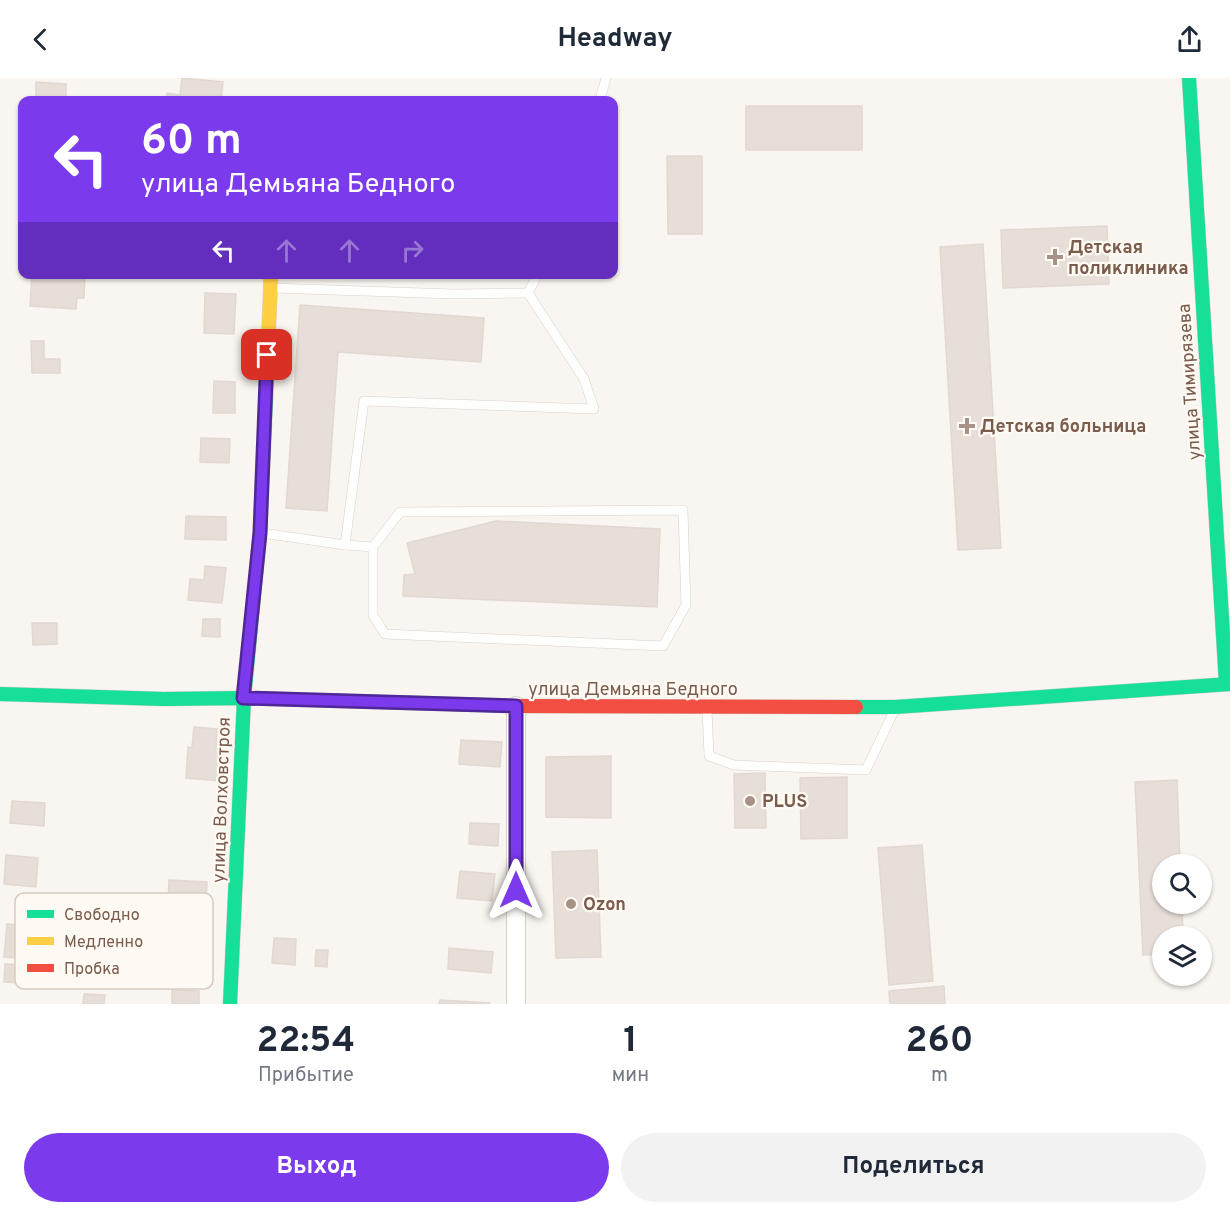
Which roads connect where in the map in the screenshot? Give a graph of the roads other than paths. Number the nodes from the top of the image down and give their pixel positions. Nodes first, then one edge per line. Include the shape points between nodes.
1 (606, 78) edge
2 (1189, 78) edge
3 (601, 96) edge
4 (535, 279) edge
5 (270, 281) edge
6 (528, 293) junction
7 (260, 533) junction
8 (345, 545) junction
9 (373, 547) junction
10 (1228, 684) edge
11 (0, 694) edge
12 (243, 698) junction
13 (516, 706) junction
14 (706, 707) junction
15 (895, 707) junction
16 (230, 1004) edge
17 (516, 1004) edge

1 - 3 lane
2 - 10 street, улица Тимирязева
4 - 6 lane
5 - 6 lane via 454,294
5 - 7 street, улица Волховстроя
6 - 8 lane via 584,379 594,409 364,401
7 - 8 lane
7 - 12 street, улица Волховстроя
8 - 9 lane
9 - 9 lane via 374,615 385,634 663,646 686,605 683,510 400,512
10 - 15 street, улица Демьяна Бедного
11 - 12 street, улица Демьяна Бедного
12 - 13 street, улица Демьяна Бедного
12 - 16 street, улица Волховстроя
13 - 14 street, улица Демьяна Бедного
13 - 17 street
14 - 15 street, улица Демьяна Бедного
14 - 15 lane via 709,756 734,765 866,770

